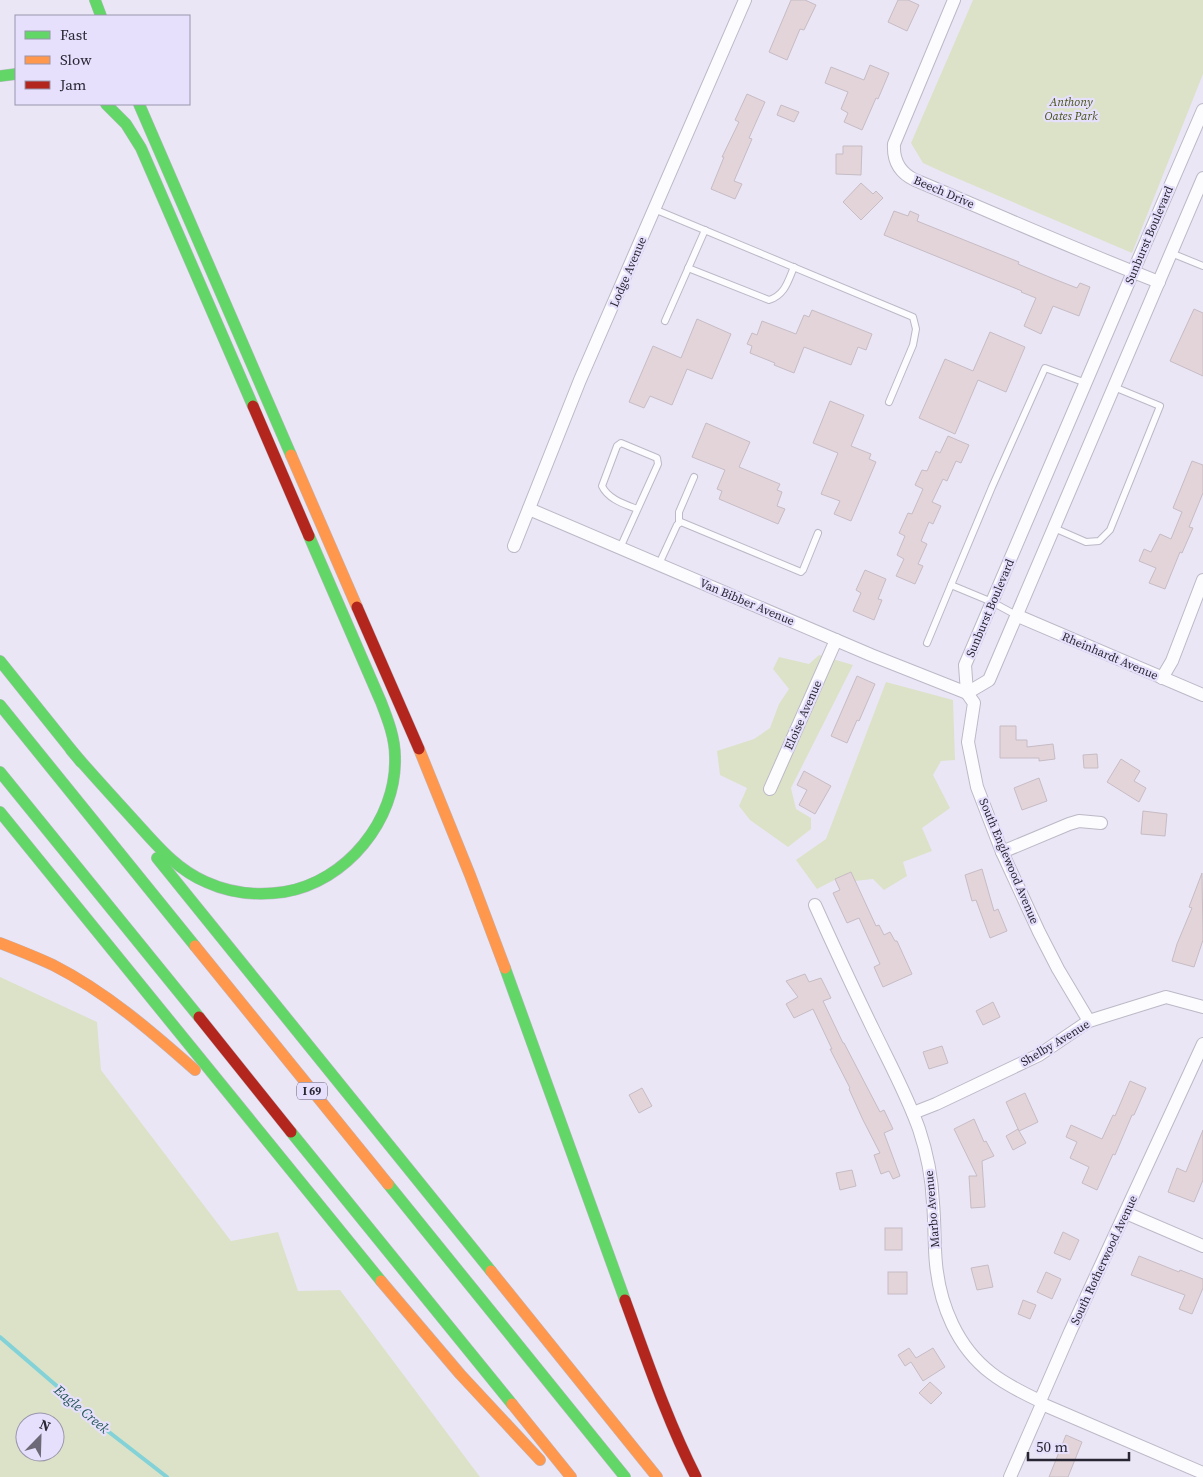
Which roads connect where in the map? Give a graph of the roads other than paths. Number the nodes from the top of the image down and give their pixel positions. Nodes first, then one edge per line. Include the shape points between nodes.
1 (95, 0) edge
2 (745, 0) edge
3 (954, 0) edge
4 (101, 15) edge
5 (15, 74) edge
6 (0, 76) edge
7 (107, 105) edge
8 (139, 105) edge
9 (1203, 110) edge
10 (1203, 178) edge
11 (654, 209) junction
12 (705, 230) junction
13 (1171, 253) junction
14 (1203, 266) edge
15 (794, 267) junction
16 (688, 268) junction
17 (1133, 272) junction
18 (1158, 282) junction
19 (666, 321) dead end
20 (1086, 383) junction
21 (1114, 387) junction
22 (889, 402) dead end
23 (694, 477) dead end
24 (529, 509) junction
25 (638, 510) junction
26 (679, 523) junction
27 (1054, 528) junction
28 (818, 534) dead end
29 (514, 546) dead end
30 (620, 548) junction
31 (659, 564) junction
32 (1203, 580) edge
33 (952, 585) junction
34 (992, 602) junction
35 (1018, 616) junction
36 (836, 640) junction
37 (927, 643) dead end
38 (0, 661) edge
39 (1162, 678) junction
40 (967, 693) junction
41 (1203, 695) edge
42 (0, 705) edge
43 (71, 750) junction
44 (0, 772) edge
45 (770, 790) dead end
46 (0, 812) edge
47 (1100, 823) dead end
48 (1002, 852) junction
49 (815, 906) dead end
50 (0, 942) edge
51 (1203, 1007) edge
52 (1089, 1021) junction
53 (1203, 1044) edge
54 (913, 1113) junction
55 (255, 1125) junction
56 (1126, 1213) junction
57 (1203, 1246) edge
58 (1041, 1403) junction
59 (550, 1470) dead end
60 (1203, 1473) edge
61 (571, 1477) edge
62 (625, 1477) edge
63 (657, 1477) edge
64 (696, 1477) edge
65 (1010, 1477) edge

1 - 4 highway
2 - 11 street, Lodge Avenue
3 - 17 street, Beech Drive via 894,144 899,169 915,180
5 - 6 highway
7 - 43 highway via 126,124 145,157 378,694 392,734 395,765 386,810 362,849 350,860 326,877 299,889 246,894 214,886 182,867 146,833
8 - 64 highway via 452,830 524,1017 659,1394
9 - 17 street, Sunburst Boulevard
10 - 13 street
11 - 12 lane
11 - 24 street, Lodge Avenue via 580,380
12 - 15 lane
12 - 16 lane
13 - 14 lane
13 - 18 street
15 - 16 lane via 782,293 769,300
15 - 22 lane via 912,317 916,329 913,345
16 - 19 lane
17 - 18 street, Beech Drive
17 - 20 street, Sunburst Boulevard
18 - 21 street
20 - 33 lane via 1046,368
20 - 34 street, Sunburst Boulevard
21 - 27 street
21 - 27 lane via 1160,406 1110,530 1099,541 1086,542
23 - 26 lane via 681,507
24 - 29 street, Lodge Avenue
24 - 30 street, Van Bibber Avenue
25 - 25 lane via 658,464 657,458 621,443 602,486 614,499
25 - 30 lane
26 - 28 lane via 801,572
26 - 31 lane
27 - 35 street
30 - 31 street, Van Bibber Avenue
31 - 36 street, Van Bibber Avenue
32 - 39 street via 1172,661
33 - 34 lane
33 - 37 lane
34 - 35 lane
34 - 40 street, Sunburst Boulevard via 965,666
35 - 39 street, Rheinhardt Avenue
35 - 40 street via 989,680
36 - 40 street, Van Bibber Avenue
36 - 45 street, Eloise Avenue
38 - 43 highway
39 - 41 street, Rheinhardt Avenue
40 - 48 street, South Englewood Avenue via 974,703 968,742 970,758
42 - 62 highway, I 69
43 - 63 highway
44 - 61 highway
46 - 55 highway
47 - 48 street via 1079,821
48 - 52 street, South Englewood Avenue via 1058,969
49 - 54 street, Marbo Avenue
50 - 55 highway via 42,960 101,993 146,1026
51 - 52 street, Shelby Avenue via 1166,998
52 - 54 street, Shelby Avenue via 1039,1056
53 - 56 street, South Rotherwood Avenue
54 - 58 street, Marbo Avenue via 930,1170 936,1265 951,1322 960,1339 990,1373
55 - 59 highway via 406,1312
56 - 57 street
56 - 58 street, South Rotherwood Avenue via 1070,1332
58 - 60 street, Marbo Avenue
58 - 65 street, South Rotherwood Avenue

